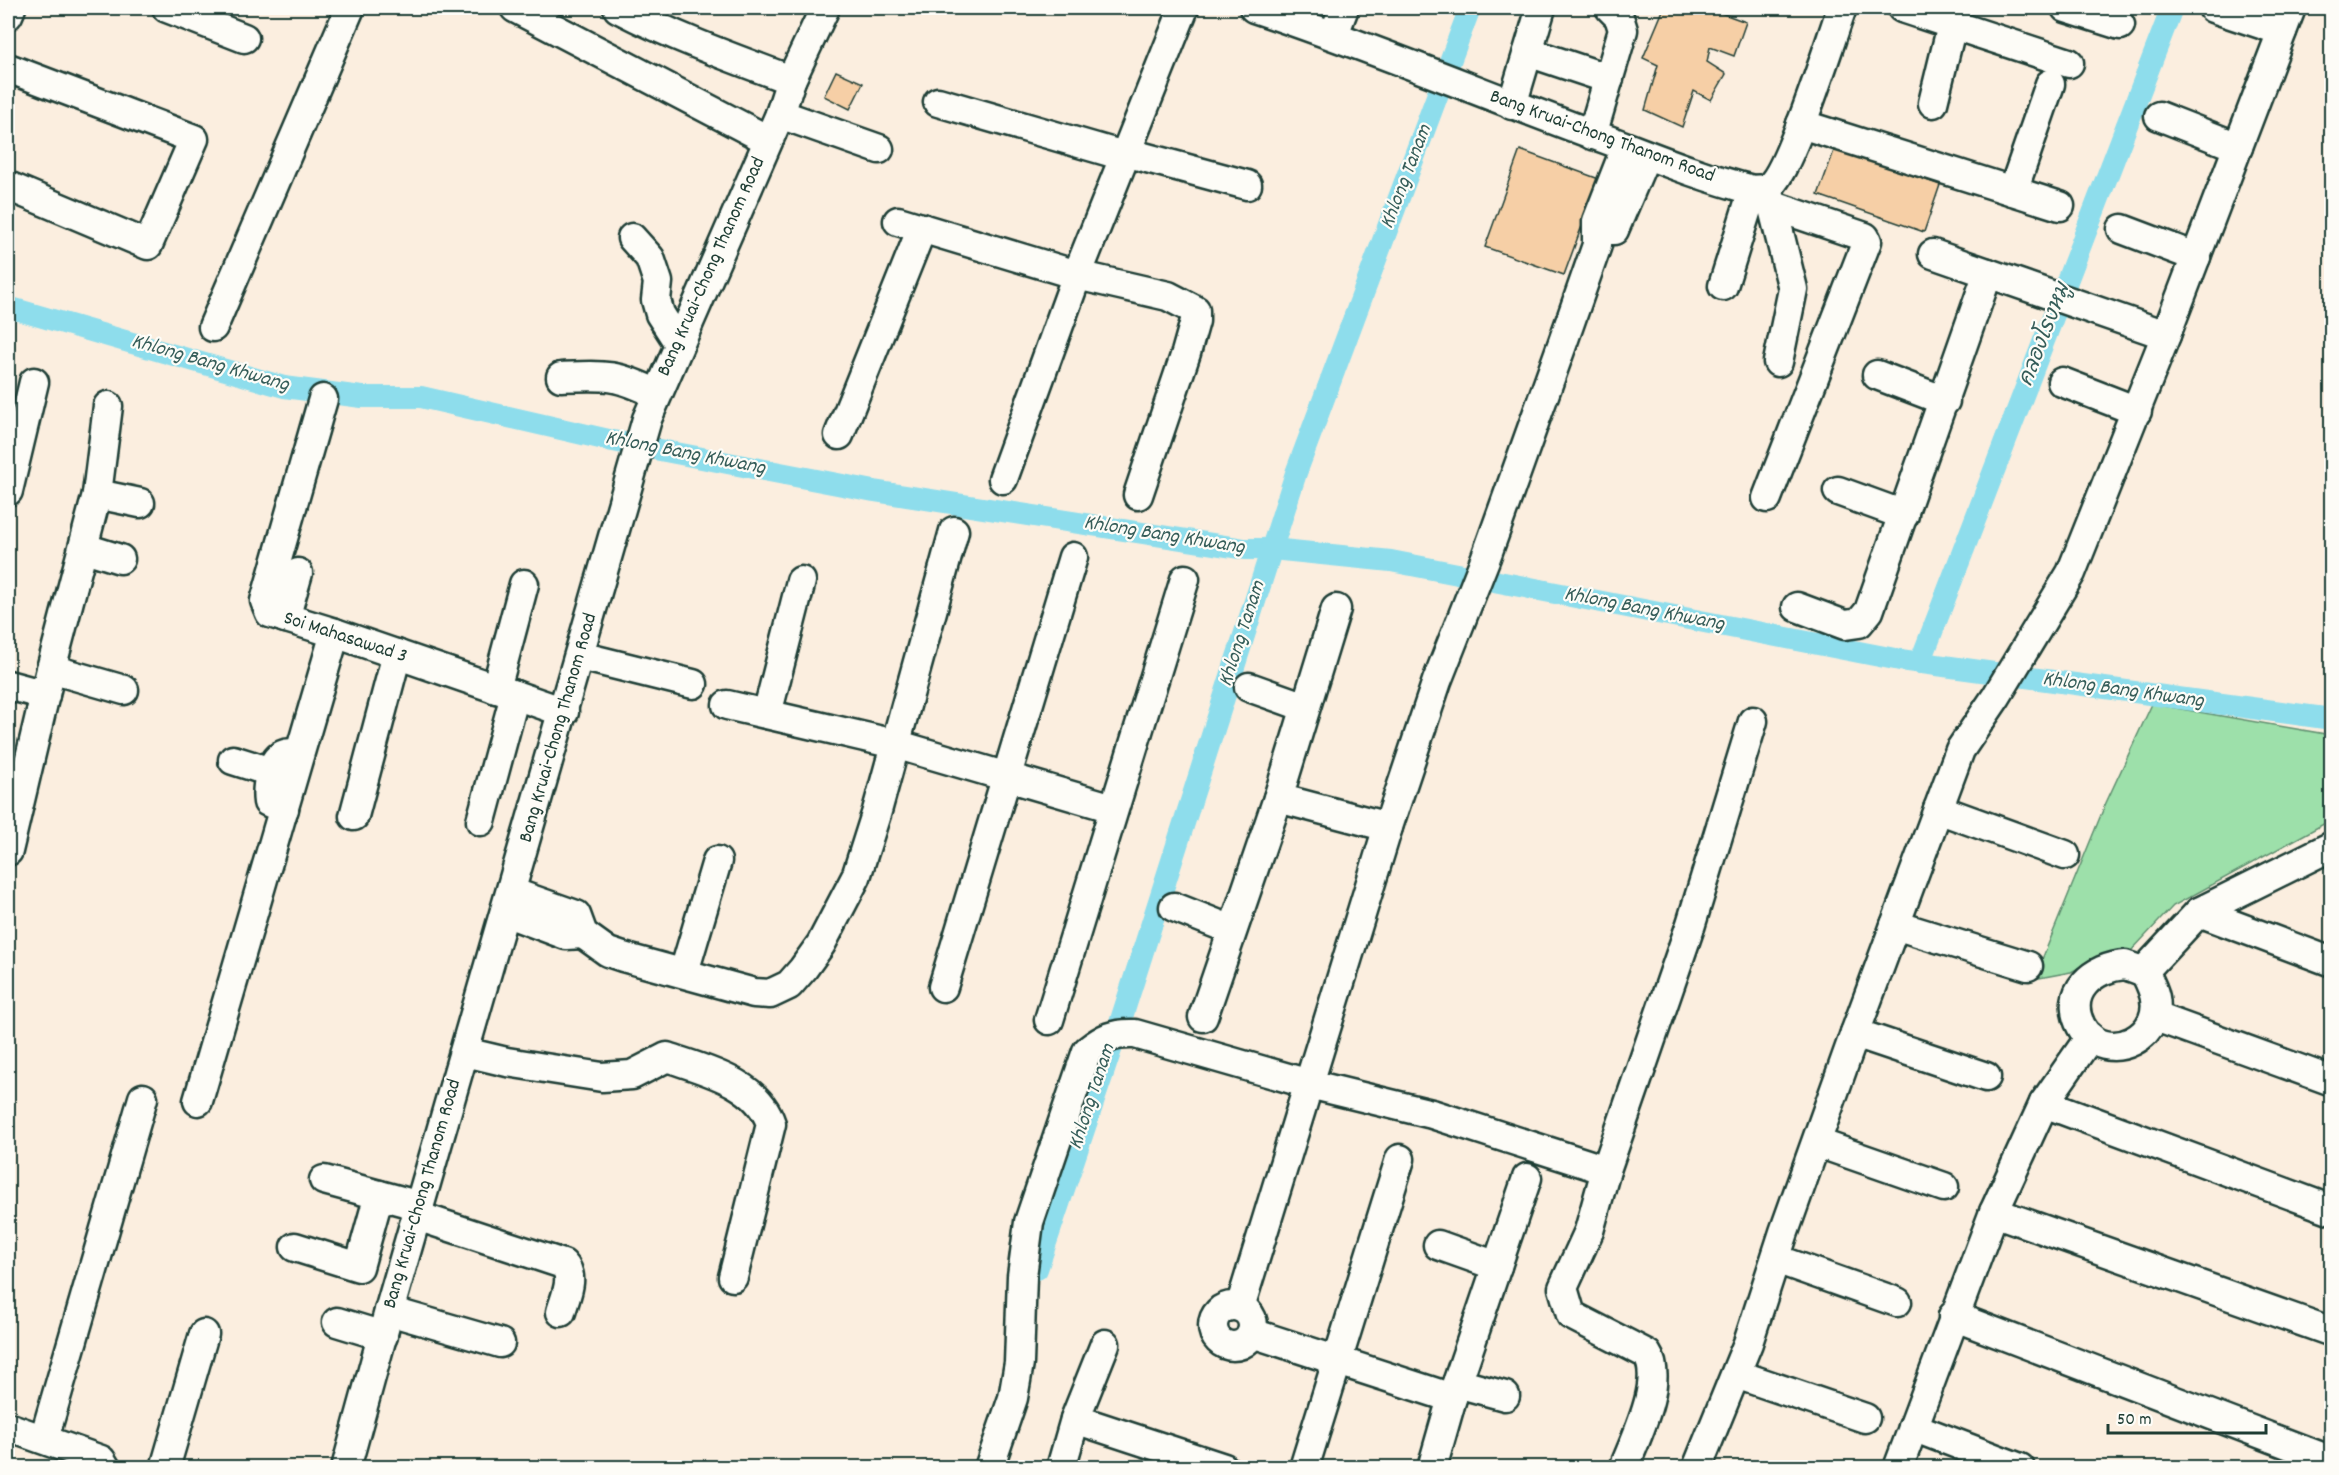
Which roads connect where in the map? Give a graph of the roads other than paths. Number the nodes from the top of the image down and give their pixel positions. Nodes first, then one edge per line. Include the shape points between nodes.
1 (11, 8) edge
2 (167, 8) edge
3 (350, 8) edge
4 (516, 8) edge
5 (618, 8) edge
6 (825, 8) edge
7 (1184, 8) edge
8 (1254, 8) edge
9 (1344, 8) edge
10 (1542, 8) edge
11 (1610, 8) edge
12 (1842, 8) edge
13 (1902, 8) edge
14 (2066, 8) edge
15 (2213, 8) edge
16 (8, 15) edge
17 (2287, 19) edge
18 (1952, 25) junction
19 (2120, 25) dead end
20 (1334, 34) junction
21 (244, 38) dead end
22 (1528, 52) junction
23 (2070, 63) dead end
24 (8, 68) edge
25 (1609, 79) junction
26 (791, 80) junction
27 (2050, 84) dead end
28 (938, 102) dead end
29 (1933, 103) dead end
30 (1512, 105) junction
31 (780, 114) junction
32 (2159, 116) dead end
33 (1801, 124) junction
34 (1592, 135) junction
35 (768, 140) junction
36 (2238, 147) junction
37 (879, 149) dead end
38 (1636, 151) junction
39 (1125, 154) junction
40 (1247, 185) dead end
41 (8, 186) edge
42 (2013, 191) junction
43 (1765, 195) junction
44 (2060, 206) dead end
45 (2122, 229) dead end
46 (632, 238) dead end
47 (1933, 254) dead end
48 (2196, 257) junction
49 (1988, 273) junction
50 (1077, 275) junction
51 (1723, 286) dead end
52 (213, 327) dead end
53 (2166, 335) junction
54 (678, 342) junction
55 (1778, 362) dead end
56 (1877, 375) dead end
57 (561, 377) dead end
58 (34, 382) dead end
59 (2062, 382) dead end
60 (323, 399) dead end
61 (1945, 400) junction
62 (653, 401) junction
63 (108, 406) dead end
64 (2137, 411) junction
65 (839, 435) dead end
66 (1003, 479) dead end
67 (8, 491) edge
68 (1838, 491) dead end
69 (98, 494) junction
70 (1138, 495) dead end
71 (1767, 498) dead end
72 (140, 503) dead end
73 (1904, 515) junction
74 (954, 531) dead end
75 (85, 548) junction
76 (1073, 557) dead end
77 (120, 559) dead end
78 (298, 573) dead end
79 (1185, 579) dead end
80 (801, 581) dead end
81 (525, 584) dead end
82 (1797, 607) dead end
83 (1336, 609) dead end
84 (285, 618) junction
85 (335, 633) junction
86 (397, 654) junction
87 (580, 656) junction
88 (48, 682) junction
89 (693, 684) dead end
90 (8, 685) edge
91 (1249, 687) dead end
92 (124, 690) dead end
93 (505, 692) junction
94 (727, 705) dead end
95 (1305, 707) junction
96 (564, 712) junction
97 (767, 714) junction
98 (1753, 721) dead end
99 (895, 744) junction
100 (299, 754) junction
101 (233, 760) dead end
102 (271, 772) junction
103 (1008, 778) junction
104 (1278, 798) junction
105 (284, 808) junction
106 (1113, 808) junction
107 (1938, 809) junction
108 (354, 816) dead end
109 (481, 821) dead end
110 (1388, 827) junction
111 (2331, 846) edge
112 (8, 851) edge
113 (2065, 855) dead end
114 (717, 861) dead end
115 (508, 902) junction
116 (1174, 907) dead end
117 (2199, 912) junction
118 (1895, 925) junction
119 (1233, 930) junction
120 (2331, 962) edge
121 (2028, 966) dead end
122 (684, 972) junction
123 (2143, 972) junction
124 (943, 987) dead end
125 (1203, 1017) dead end
126 (2156, 1017) junction
127 (1049, 1020) dead end
128 (1855, 1033) junction
129 (2090, 1037) junction
130 (465, 1052) junction
131 (1986, 1077) dead end
132 (2331, 1081) edge
133 (1309, 1084) junction
134 (143, 1098) dead end
135 (198, 1101) dead end
136 (2044, 1104) junction
137 (1818, 1143) junction
138 (1400, 1159) dead end
139 (1606, 1170) junction
140 (1527, 1178) dead end
141 (324, 1179) dead end
142 (1944, 1187) dead end
143 (379, 1195) junction
144 (2331, 1210) edge
145 (419, 1211) junction
146 (1994, 1212) junction
147 (1438, 1245) dead end
148 (295, 1247) dead end
149 (1776, 1259) junction
150 (1497, 1266) junction
151 (360, 1267) junction
152 (733, 1277) dead end
153 (399, 1279) junction
154 (1897, 1302) dead end
155 (1240, 1307) junction
156 (561, 1312) dead end
157 (1953, 1316) junction
158 (337, 1322) dead end
159 (386, 1324) junction
160 (2331, 1332) edge
161 (1252, 1333) junction
162 (204, 1334) dead end
163 (500, 1344) dead end
164 (1105, 1344) dead end
165 (1335, 1362) junction
166 (1736, 1374) junction
167 (1455, 1391) junction
168 (1505, 1396) dead end
169 (1865, 1418) dead end
170 (1076, 1419) junction
171 (1913, 1427) junction
172 (8, 1428) edge
173 (45, 1439) junction
174 (1185, 1461) edge
175 (2331, 1461) edge
176 (106, 1467) edge
177 (165, 1467) edge
178 (346, 1467) edge
179 (988, 1467) edge
180 (1061, 1467) edge
181 (1224, 1467) edge
182 (1304, 1467) edge
183 (1432, 1467) edge
184 (1624, 1467) edge
185 (1697, 1467) edge
186 (1898, 1467) edge
187 (2020, 1467) edge

1 - 16 street
2 - 21 street
3 - 52 street
4 - 35 street
5 - 26 street via 707,49
6 - 26 street, Bang Kruai-Chong Thanom Road
7 - 39 street
8 - 20 street, Bang Kruai-Chong Thanom Road
9 - 20 street
10 - 22 street
11 - 25 street via 1619,17 1623,30
12 - 33 street
13 - 18 street
14 - 19 street
15 - 17 street
17 - 36 street
18 - 23 street
18 - 29 street
20 - 30 street, Bang Kruai-Chong Thanom Road
22 - 25 street
22 - 30 street
24 - 41 street via 194,139 148,245
25 - 34 street
26 - 31 street, Bang Kruai-Chong Thanom Road
27 - 42 street
28 - 39 street
30 - 34 street, Bang Kruai-Chong Thanom Road
31 - 35 street, Bang Kruai-Chong Thanom Road
31 - 37 street
32 - 36 street
33 - 42 street
33 - 43 street via 1780,174
34 - 38 street, Bang Kruai-Chong Thanom Road
35 - 54 street, Bang Kruai-Chong Thanom Road
36 - 48 street
38 - 43 street, Bang Kruai-Chong Thanom Road
38 - 110 street via 1597,221 1597,245 1486,557 1437,681
39 - 40 street
39 - 50 street
42 - 44 street
43 - 51 street
43 - 55 street via 1793,289
43 - 71 street, Bang Kruai-Chong Thanom Road via 1867,241
45 - 48 street
46 - 54 street via 650,258 658,282 656,300 660,314
47 - 49 street
48 - 53 street
49 - 53 street
49 - 61 street
50 - 65 street via 910,225
50 - 66 street
50 - 70 street via 1168,296 1195,310 1189,342
53 - 64 street
54 - 62 street, Bang Kruai-Chong Thanom Road
56 - 61 street
57 - 62 street via 608,375 629,381
58 - 67 street
59 - 64 street
60 - 84 street, Soi Mahasawad 3 via 265,601 270,613
61 - 73 street
62 - 87 street, Bang Kruai-Chong Thanom Road
63 - 69 street
64 - 107 street via 2071,573 1960,750
68 - 73 street
69 - 72 street
69 - 75 street
73 - 82 street via 1869,611 1859,623 1845,625
74 - 99 street
75 - 77 street
75 - 88 street
76 - 103 street
78 - 84 street
79 - 106 street
80 - 97 street
81 - 93 street
83 - 95 street
84 - 85 street, Soi Mahasawad 3
85 - 86 street, Soi Mahasawad 3
85 - 100 street
86 - 93 street, Soi Mahasawad 3
86 - 108 street
87 - 89 street
87 - 96 street, Bang Kruai-Chong Thanom Road
88 - 90 street
88 - 92 street
88 - 112 street
91 - 95 street
93 - 96 street, Soi Mahasawad 3
93 - 109 street
94 - 97 street
95 - 104 street
96 - 115 street, Bang Kruai-Chong Thanom Road
97 - 99 street
98 - 139 street via 1712,862
99 - 103 street
99 - 122 street via 856,877 821,944 789,985 770,994 754,993
100 - 102 street via 284,754
100 - 105 street
101 - 102 street
102 - 105 street via 267,802
103 - 106 street
103 - 124 street
104 - 110 street
104 - 119 street
105 - 135 street
106 - 127 street
107 - 113 street
107 - 118 street
110 - 133 street
111 - 117 street
114 - 122 street
115 - 122 street via 566,935 583,934 608,951
115 - 130 street, Bang Kruai-Chong Thanom Road
116 - 119 street
117 - 120 street
117 - 123 street
118 - 121 street
118 - 128 street
119 - 125 street
123 - 126 street via 2156,999
123 - 129 street via 2125,965 2091,976 2076,1006 2077,1017
126 - 129 street via 2143,1035 2131,1043 2103,1044
126 - 132 street
128 - 131 street
128 - 137 street
129 - 136 street
130 - 145 street, Bang Kruai-Chong Thanom Road
130 - 152 street via 602,1077 632,1075 667,1057 724,1077 757,1100 771,1124
133 - 139 street via 1432,1114
133 - 155 street
133 - 179 street via 1135,1034 1114,1033 1087,1052 1029,1222 1022,1276 1019,1363 1013,1398
134 - 173 street
136 - 144 street
136 - 146 street
137 - 142 street
137 - 149 street
138 - 165 street
139 - 184 street via 1589,1230 1563,1288 1571,1315 1647,1354 1654,1371 1648,1404
140 - 150 street
141 - 143 street
143 - 145 street
143 - 151 street
145 - 153 street, Bang Kruai-Chong Thanom Road
145 - 156 street via 563,1264 570,1281
146 - 157 street
146 - 160 street
147 - 150 street
148 - 151 street
149 - 154 street
149 - 166 street
150 - 167 street
151 - 153 street
153 - 159 street, Bang Kruai-Chong Thanom Road
155 - 161 street via 1251,1318
155 - 161 street via 1218,1312 1214,1335 1225,1345 1233,1346 1248,1340
157 - 171 street
157 - 175 street
158 - 159 street
159 - 163 street
159 - 178 street, Bang Kruai-Chong Thanom Road
161 - 165 street
162 - 177 street
164 - 170 street
165 - 167 street
165 - 182 street
166 - 169 street
166 - 185 street
167 - 168 street
167 - 183 street
170 - 174 street
170 - 180 street
171 - 186 street
171 - 187 street
172 - 173 street
173 - 176 street via 101,1460
174 - 181 street

